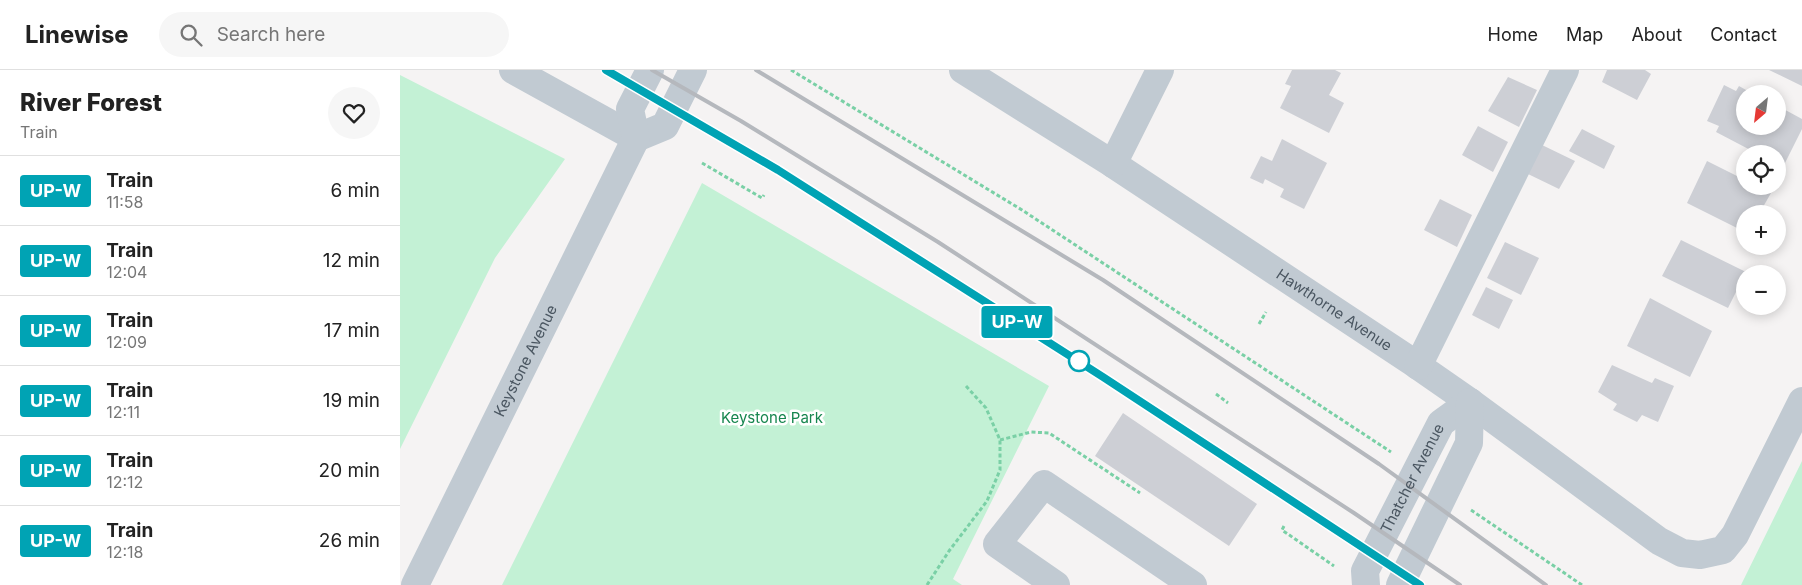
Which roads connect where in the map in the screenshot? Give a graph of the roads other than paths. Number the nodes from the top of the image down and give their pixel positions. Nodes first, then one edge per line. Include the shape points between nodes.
1 (513, 70) edge
2 (650, 70) edge
3 (693, 70) edge
4 (963, 70) edge
5 (1160, 70) edge
6 (1565, 70) edge
7 (636, 138) junction
8 (1113, 164) junction
9 (1418, 366) junction
10 (1802, 401) edge
11 (1470, 402) junction
12 (415, 585) edge
13 (1056, 585) edge
14 (1193, 585) edge
15 (1366, 585) edge
16 (1400, 585) edge

1 - 7 street
2 - 7 street via 630,108
3 - 7 street via 665,126
4 - 8 street, Hawthorne Avenue
5 - 8 street
6 - 9 street
7 - 12 street, Keystone Avenue
8 - 9 street, Hawthorne Avenue
9 - 11 street, Hawthorne Avenue
10 - 11 street, Hawthorne Avenue via 1736,535 1723,550 1700,555 1682,553 1659,541
11 - 15 street, Thatcher Avenue via 1441,423 1365,571
11 - 16 street, Thatcher Avenue via 1470,444
13 - 14 street via 997,544 1044,484

